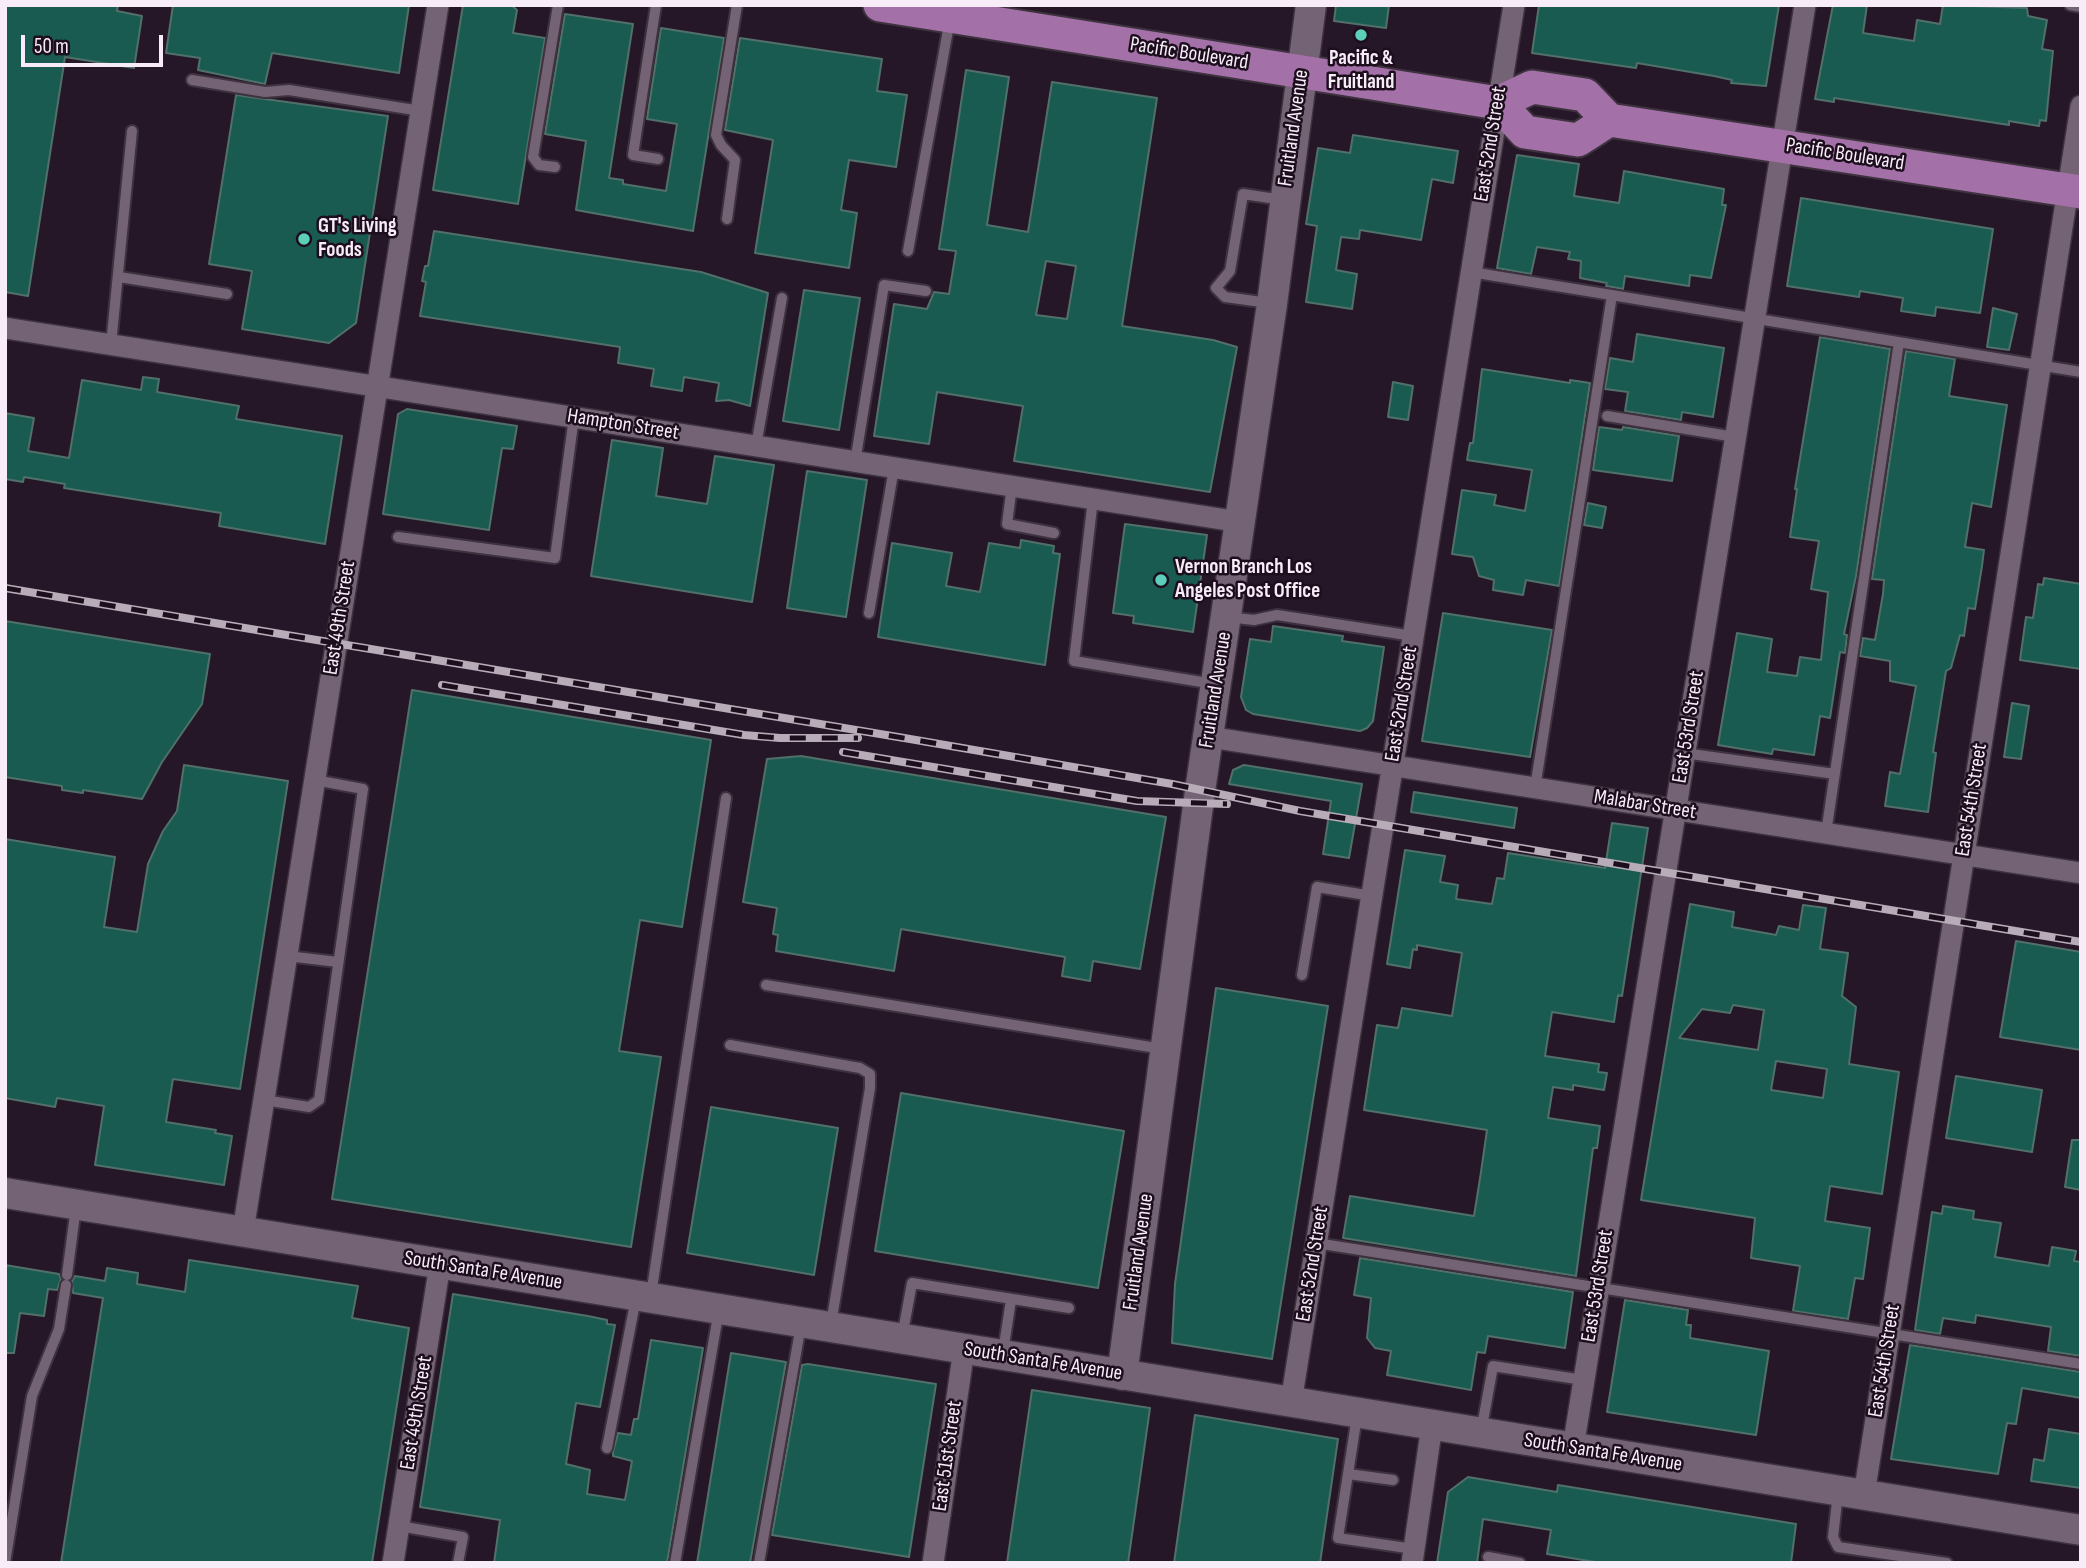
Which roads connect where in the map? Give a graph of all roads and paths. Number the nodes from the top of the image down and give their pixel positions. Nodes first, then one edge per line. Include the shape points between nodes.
1 (438, 5) edge
2 (558, 5) edge
3 (656, 5) edge
4 (737, 5) edge
5 (880, 5) edge
6 (1311, 5) edge
7 (1514, 5) edge
8 (1805, 5) edge
9 (2070, 5) edge
10 (2081, 7) edge
11 (951, 16) junction
12 (1301, 72) junction
13 (192, 79) dead end
14 (1498, 103) junction
15 (2081, 106) edge
16 (421, 111) junction
17 (1609, 120) junction
18 (132, 131) dead end
19 (1782, 144) junction
20 (658, 159) dead end
21 (555, 167) dead end
22 (2074, 191) edge
23 (1284, 200) junction
24 (727, 219) dead end
25 (908, 251) dead end
26 (1471, 272) junction
27 (119, 276) junction
28 (926, 291) dead end
29 (227, 294) dead end
30 (1612, 296) junction
31 (782, 298) dead end
32 (1272, 304) junction
33 (1755, 316) junction
34 (5, 328) edge
35 (1899, 342) junction
36 (111, 345) junction
37 (2039, 366) junction
38 (2081, 372) edge
39 (377, 387) junction
40 (1607, 416) dead end
41 (574, 417) junction
42 (1735, 437) junction
43 (756, 446) junction
44 (855, 462) junction
45 (894, 468) junction
46 (1012, 486) junction
47 (1093, 499) junction
48 (1240, 522) junction
49 (1054, 533) dead end
50 (398, 537) dead end
51 (869, 613) dead end
52 (1227, 617) junction
53 (1413, 636) junction
54 (1216, 684) junction
55 (1209, 737) junction
56 (1684, 753) junction
57 (1393, 765) junction
58 (1835, 775) junction
59 (315, 780) junction
60 (1535, 788) junction
61 (726, 798) dead end
62 (1675, 810) junction
63 (1826, 833) junction
64 (1963, 854) junction
65 (2081, 873) edge
66 (1372, 895) junction
67 (287, 956) junction
68 (338, 962) junction
69 (1302, 975) dead end
70 (766, 985) dead end
71 (730, 1045) dead end
72 (1166, 1049) junction
73 (264, 1100) junction
74 (5, 1193) edge
75 (76, 1204) junction
76 (243, 1231) junction
77 (1317, 1243) junction
78 (440, 1264) junction
79 (1598, 1286) junction
80 (643, 1297) junction
81 (1011, 1300) junction
82 (1069, 1308) dead end
83 (719, 1309) junction
84 (816, 1325) junction
85 (1889, 1333) junction
86 (902, 1339) junction
87 (964, 1349) junction
88 (1003, 1355) junction
89 (2081, 1364) edge
90 (1122, 1375) junction
91 (1583, 1380) junction
92 (1291, 1402) junction
93 (1358, 1413) junction
94 (1432, 1425) junction
95 (1481, 1433) junction
96 (607, 1448) dead end
97 (1573, 1448) junction
98 (1348, 1474) junction
99 (1393, 1479) dead end
100 (1851, 1493) junction
101 (399, 1526) junction
102 (2081, 1530) edge
103 (1413, 1556) edge
104 (1488, 1557) dead end
105 (5, 1563) edge
106 (393, 1563) edge
107 (458, 1563) edge
108 (675, 1563) edge
109 (759, 1563) edge
110 (933, 1563) edge
111 (1520, 1563) edge
112 (1947, 1563) edge

1 - 16 street, East 49th Street
2 - 21 lane via 533,157 539,165
3 - 20 lane via 633,155
4 - 24 lane via 716,135 735,159
5 - 11 main road, Pacific Boulevard
6 - 12 main road, Fruitland Avenue
7 - 14 street, East 52nd Street
8 - 19 street, East 53rd Street
9 - 10 lane
11 - 12 main road, Pacific Boulevard via 1018,22
11 - 25 lane
12 - 14 main road, Pacific Boulevard
12 - 23 main road, Fruitland Avenue
13 - 16 lane
14 - 17 main road via 1532,87 1585,95
14 - 17 main road via 1525,132 1578,139
14 - 26 street, East 52nd Street
15 - 22 street, East 54th Street
16 - 39 street, East 49th Street
17 - 19 main road, Pacific Boulevard
18 - 27 lane
19 - 22 main road, Pacific Boulevard
19 - 33 street, East 53rd Street
22 - 37 street, East 54th Street
23 - 32 main road, Fruitland Avenue
23 - 32 lane via 1243,194 1230,271 1216,288 1225,297
26 - 30 lane
26 - 53 street, East 52nd Street
27 - 29 lane
27 - 36 lane
28 - 44 lane via 884,285
30 - 33 lane
30 - 60 lane
31 - 43 lane
32 - 48 main road, Fruitland Avenue
33 - 35 lane
33 - 42 street, East 53rd Street
34 - 36 street, Hampton Street
35 - 37 lane
35 - 58 lane
36 - 39 street, Hampton Street
37 - 38 lane
37 - 64 street, East 54th Street
39 - 41 street, Hampton Street
39 - 59 street, East 49th Street
40 - 42 lane
41 - 43 street, Hampton Street
41 - 50 lane via 555,558
42 - 56 street, East 53rd Street
43 - 44 street, Hampton Street
44 - 45 street, Hampton Street
45 - 46 street, Hampton Street
45 - 51 lane
46 - 47 street, Hampton Street
46 - 49 lane via 1007,524
47 - 48 street, Hampton Street
47 - 54 lane via 1074,661
48 - 52 main road, Fruitland Avenue
52 - 53 lane via 1254,620 1277,615
52 - 54 main road, Fruitland Avenue
53 - 57 street, East 52nd Street
54 - 55 main road, Fruitland Avenue
55 - 57 street, Malabar Street
55 - 72 main road, Fruitland Avenue
56 - 58 lane
56 - 62 street, East 53rd Street
57 - 60 street, Malabar Street
57 - 66 street, East 52nd Street
58 - 63 lane
59 - 67 street, East 49th Street
59 - 68 lane via 363,789
60 - 62 street, Malabar Street
61 - 80 lane
62 - 63 street, Malabar Street
62 - 79 street, East 53rd Street
63 - 64 street, Malabar Street
64 - 65 street, Malabar Street
64 - 85 street, East 54th Street
66 - 69 lane via 1317,887
66 - 77 street, East 52nd Street
67 - 68 lane
67 - 73 street, East 49th Street
68 - 73 lane via 319,1100 309,1107
70 - 72 lane
71 - 84 lane via 860,1068 870,1074
72 - 90 main road, Fruitland Avenue
73 - 76 street, East 49th Street
74 - 75 main road, South Santa Fe Avenue
75 - 76 main road, South Santa Fe Avenue
75 - 105 lane via 59,1329 32,1396
76 - 78 main road, South Santa Fe Avenue
77 - 79 lane
77 - 92 street, East 52nd Street
78 - 80 main road, South Santa Fe Avenue
78 - 101 street, East 49th Street
79 - 85 lane
79 - 91 street, East 53rd Street
80 - 83 main road, South Santa Fe Avenue
80 - 96 lane
81 - 82 lane
81 - 86 lane via 912,1283
81 - 88 lane
83 - 84 main road, South Santa Fe Avenue
83 - 108 lane
84 - 86 main road, South Santa Fe Avenue
84 - 109 lane
85 - 89 lane
85 - 100 street, East 54th Street
86 - 87 main road, South Santa Fe Avenue
87 - 88 main road, South Santa Fe Avenue
87 - 110 street, East 51st Street
88 - 90 main road, South Santa Fe Avenue
90 - 92 main road, South Santa Fe Avenue
91 - 95 lane via 1493,1366
91 - 97 street, East 53rd Street
92 - 93 main road, South Santa Fe Avenue
93 - 94 main road, South Santa Fe Avenue
93 - 98 lane
94 - 95 main road, South Santa Fe Avenue
94 - 103 street
95 - 97 main road, South Santa Fe Avenue
97 - 100 main road, South Santa Fe Avenue
98 - 99 lane
98 - 103 lane via 1338,1538
100 - 102 main road, South Santa Fe Avenue
100 - 112 lane via 1833,1537 1838,1547
101 - 106 street, East 49th Street
101 - 107 lane via 463,1537
104 - 111 lane

